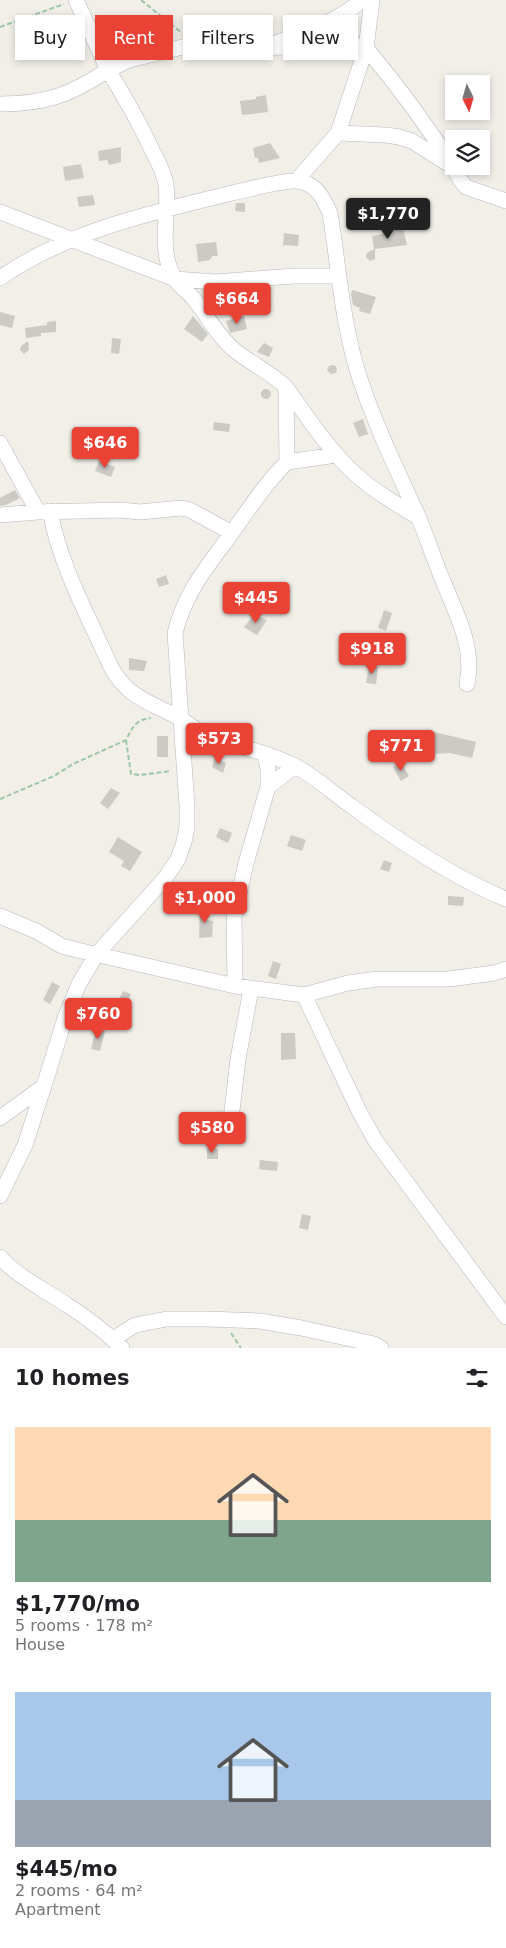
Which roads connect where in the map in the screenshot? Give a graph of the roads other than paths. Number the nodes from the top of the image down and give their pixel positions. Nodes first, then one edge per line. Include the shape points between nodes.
1 (362, 0) edge
2 (372, 0) edge
3 (71, 2) edge
4 (273, 44) edge
5 (183, 47) edge
6 (273, 48) edge
7 (366, 48) junction
8 (108, 70) junction
9 (0, 104) edge
10 (338, 133) junction
11 (445, 154) edge
12 (445, 162) edge
13 (458, 175) edge
14 (296, 181) junction
15 (506, 201) edge
16 (167, 208) junction
17 (0, 212) edge
18 (70, 240) junction
19 (338, 276) junction
20 (0, 278) edge
21 (175, 280) junction
22 (286, 387) junction
23 (0, 443) edge
24 (336, 455) junction
25 (287, 462) junction
26 (44, 512) junction
27 (0, 515) edge
28 (418, 517) junction
29 (232, 533) junction
30 (467, 684) dead end
31 (182, 720) junction
32 (265, 754) junction
33 (295, 766) junction
34 (268, 787) junction
35 (506, 899) edge
36 (0, 916) edge
37 (96, 955) junction
38 (506, 969) edge
39 (236, 986) junction
40 (252, 989) junction
41 (304, 995) junction
42 (44, 1086) junction
43 (0, 1118) edge
44 (231, 1119) dead end
45 (0, 1196) edge
46 (0, 1257) edge
47 (506, 1317) edge
48 (118, 1344) edge
49 (381, 1348) edge

1 - 4 street via 324,25
2 - 7 street
3 - 8 street
5 - 8 street via 129,60
6 - 7 street via 350,44
7 - 10 street
7 - 11 street via 425,122
8 - 9 street via 76,90 55,98 26,104
8 - 16 street via 139,122 161,168
10 - 12 street via 399,137
10 - 14 street
13 - 15 street via 466,187
14 - 16 street
14 - 19 street via 314,186 330,212
16 - 18 street
16 - 21 street via 165,243
17 - 18 street
18 - 20 street
18 - 21 street
19 - 21 street via 216,282
19 - 28 street via 345,325 362,384 374,419
21 - 22 street via 192,297 219,335
22 - 24 street
22 - 25 street
23 - 26 street
24 - 25 street
24 - 28 street via 384,496
25 - 29 street via 264,486
26 - 27 street
26 - 29 street via 146,512 181,508
26 - 31 street via 116,676 139,698
28 - 30 street via 462,625 469,651
29 - 31 street via 203,572 180,612 175,645
31 - 32 street via 210,737
31 - 37 street via 187,827 178,859 166,877
32 - 33 street
32 - 34 street
33 - 34 street
33 - 35 street via 458,876
34 - 39 street via 235,906
36 - 37 street via 62,946
37 - 39 street
37 - 42 street via 65,1018
38 - 41 street via 449,979 367,980
39 - 40 street
40 - 41 street
40 - 44 street via 238,1059
41 - 47 street via 375,1140
42 - 43 street
42 - 45 street via 25,1145
46 - 48 street via 26,1280 68,1305
48 - 49 street via 135,1325 151,1322 250,1320 301,1328

